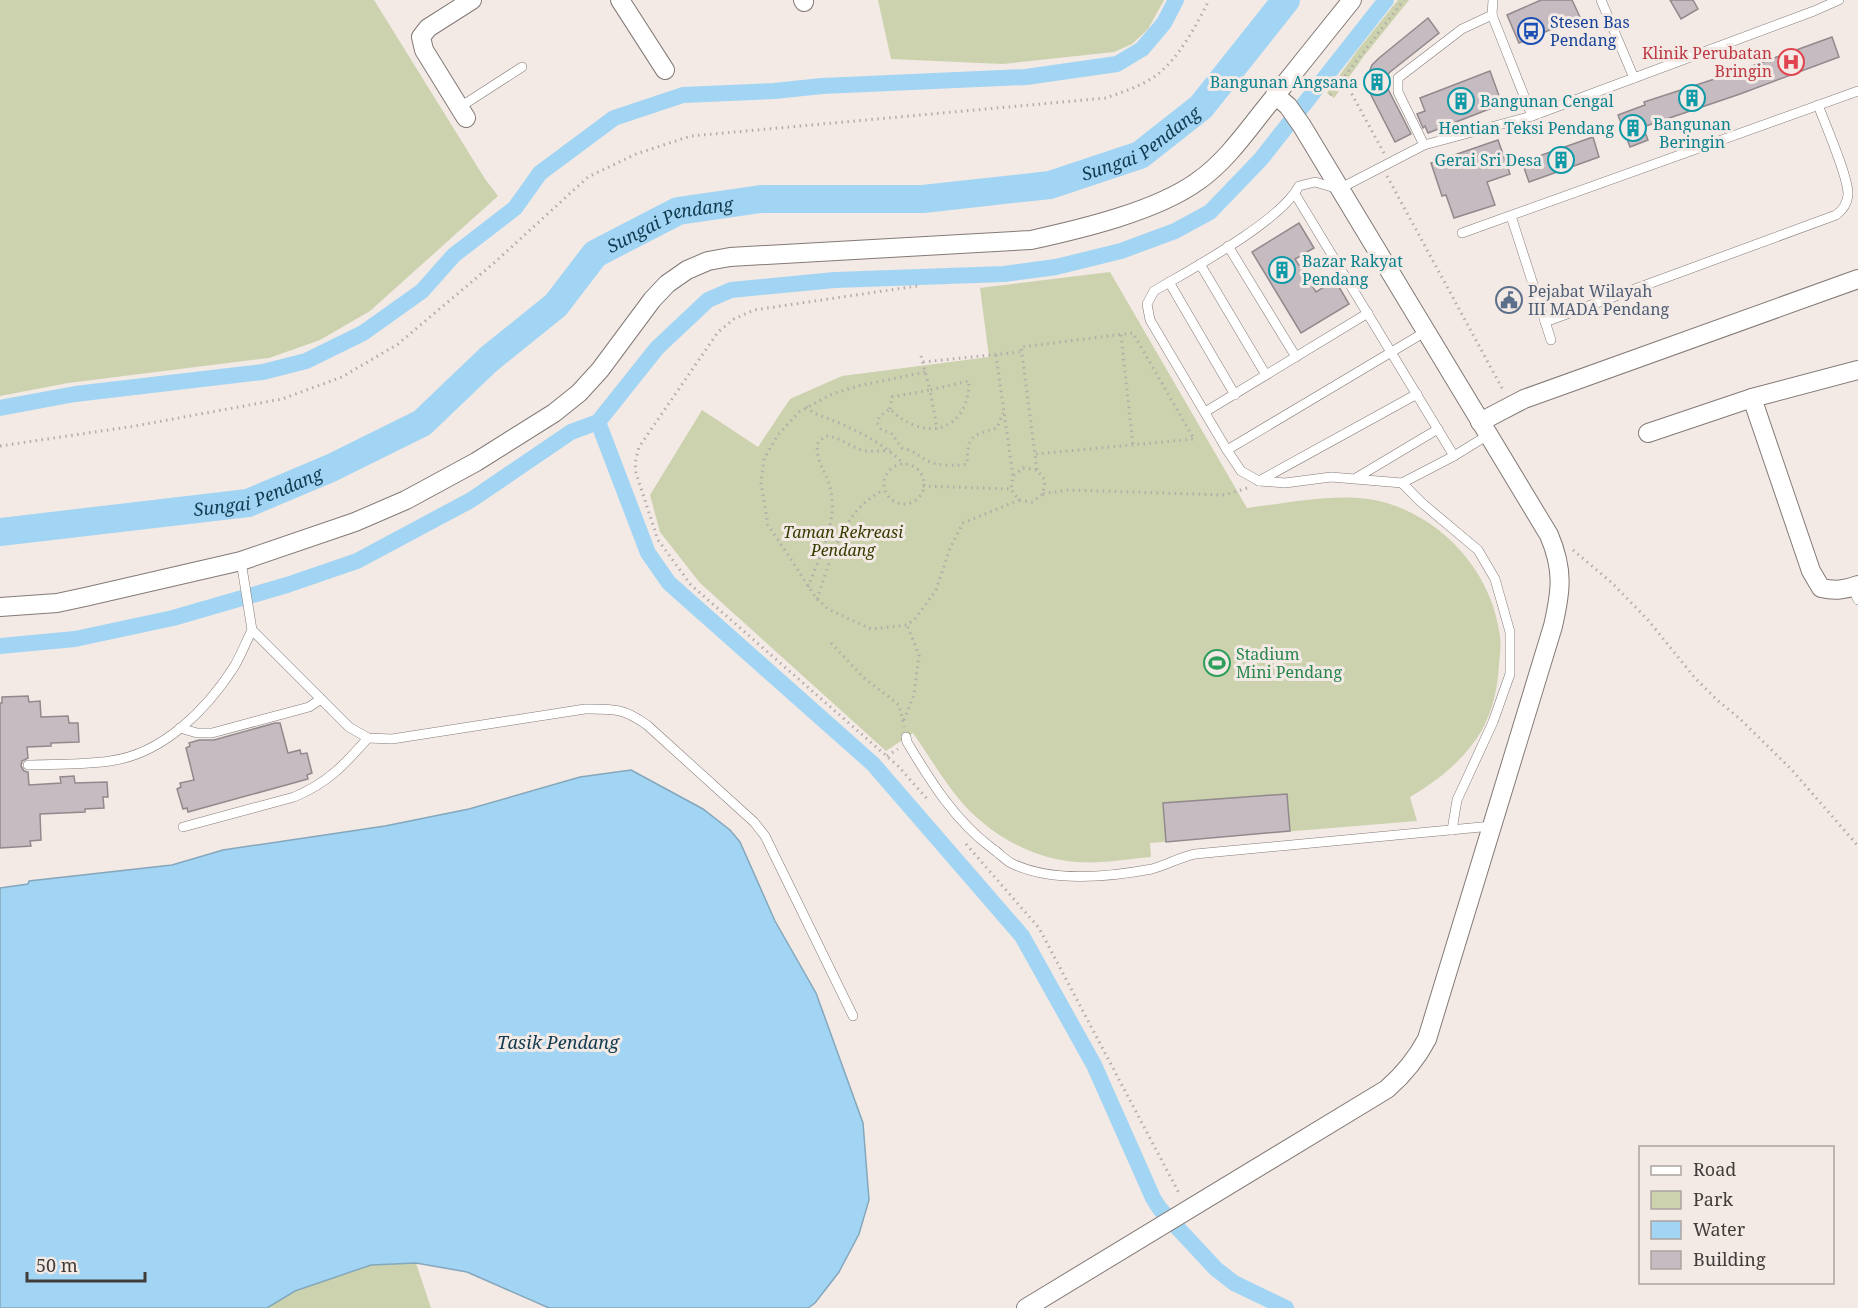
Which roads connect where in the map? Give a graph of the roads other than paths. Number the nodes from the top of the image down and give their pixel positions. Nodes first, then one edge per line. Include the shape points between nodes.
1 (620, 0) edge
2 (1352, 0) edge
3 (1493, 0) edge
4 (1601, 0) edge
5 (1839, 0) edge
6 (466, 2) edge
7 (1492, 15) junction
8 (522, 67) dead end
9 (665, 70) dead end
10 (1634, 78) junction
11 (1858, 91) edge
12 (1282, 101) junction
13 (1818, 105) junction
14 (463, 112) joint
15 (1532, 116) junction
16 (1424, 145) junction
17 (1339, 189) junction
18 (1295, 194) junction
19 (1511, 216) junction
20 (1462, 233) dead end
21 (1228, 246) junction
22 (1200, 264) junction
23 (1858, 279) edge
24 (1169, 282) junction
25 (1368, 313) junction
26 (1545, 322) junction
27 (1425, 332) junction
28 (1551, 340) dead end
29 (1391, 351) junction
30 (1296, 357) junction
31 (1858, 370) edge
32 (1266, 375) junction
33 (1417, 394) junction
34 (1235, 395) junction
35 (1752, 399) junction
36 (1205, 412) junction
37 (1484, 428) junction
38 (1438, 429) junction
39 (1648, 433) dead end
40 (1227, 450) junction
41 (1454, 456) junction
42 (1356, 478) junction
43 (1259, 481) junction
44 (1402, 483) junction
45 (242, 561) junction
46 (1856, 591) edge
47 (0, 607) edge
48 (252, 630) junction
49 (321, 699) junction
50 (180, 728) junction
51 (906, 737) road end
52 (368, 738) junction
53 (28, 765) dead end
54 (1492, 826) junction
55 (183, 827) dead end
56 (1452, 830) junction
57 (853, 1016) dead end
58 (1026, 1308) edge

1 - 9 street
2 - 12 street
3 - 7 lane
4 - 10 lane
5 - 10 lane
6 - 14 street via 421,37 424,50
7 - 15 lane
7 - 16 lane via 1462,29 1398,78 1398,92
8 - 14 lane
10 - 15 lane
11 - 13 lane
12 - 17 street via 1302,126
12 - 45 street via 1201,180 1152,205 1079,230 1031,240 730,257 687,270 652,300 600,370 554,414 406,500
13 - 19 lane
13 - 26 lane via 1847,184 1846,202 1836,215
15 - 16 lane
16 - 17 lane
17 - 18 lane via 1315,182 1299,186
17 - 27 street
18 - 21 lane via 1278,212
18 - 25 lane
19 - 20 lane
19 - 26 lane
21 - 22 lane
21 - 30 lane
22 - 24 lane
22 - 32 lane
23 - 37 street via 1524,399
24 - 34 lane
24 - 36 lane via 1154,291 1147,303 1150,320
25 - 29 lane
25 - 30 lane
26 - 28 lane
27 - 29 lane
27 - 37 street
29 - 33 lane
29 - 40 lane
30 - 32 lane
31 - 35 street
32 - 34 lane
33 - 38 lane
33 - 43 lane
34 - 36 lane
35 - 39 street
35 - 46 street via 1811,572 1821,588
36 - 40 lane
37 - 41 lane
37 - 54 street via 1549,535 1561,584 1553,626
38 - 41 lane
38 - 42 lane
40 - 43 lane via 1241,471
41 - 44 lane
42 - 43 lane
42 - 44 lane
44 - 56 lane via 1478,550 1495,579 1510,632 1510,674 1457,800
45 - 47 street via 57,603
45 - 48 lane
48 - 49 lane
48 - 50 lane via 218,690
49 - 50 lane via 309,707 212,733
49 - 52 lane via 349,727
50 - 53 lane via 161,743 111,761
51 - 56 lane via 930,781 981,840 1011,863 1052,876 1093,877 1152,868 1195,854
52 - 55 lane via 343,767 310,790
52 - 57 lane via 392,740 585,709 615,709 631,714 760,829
54 - 56 lane
54 - 58 street via 1427,1039 1407,1071 1387,1089

